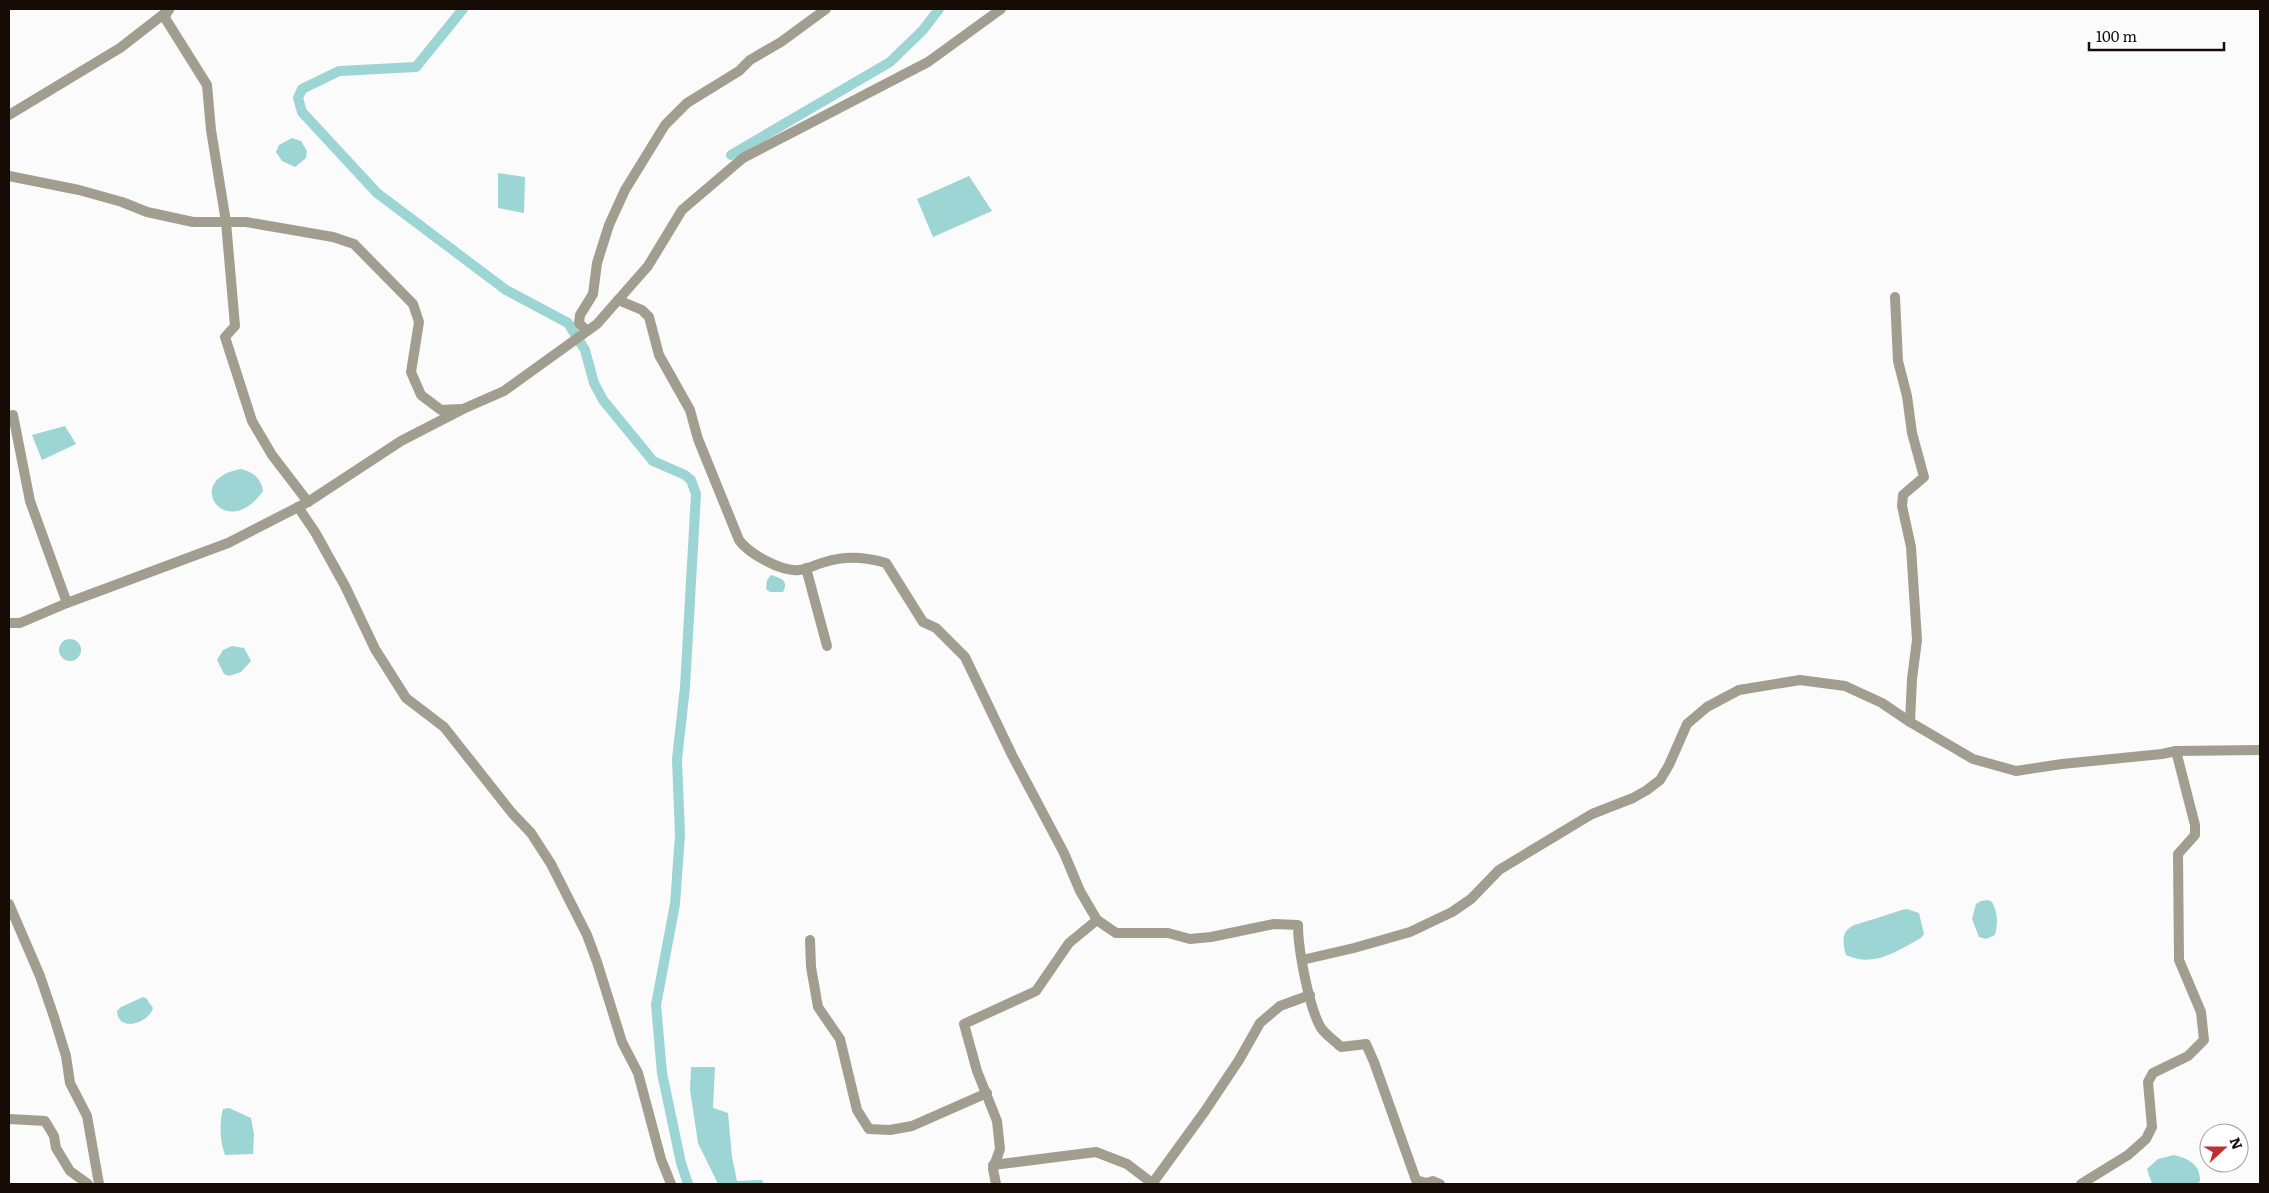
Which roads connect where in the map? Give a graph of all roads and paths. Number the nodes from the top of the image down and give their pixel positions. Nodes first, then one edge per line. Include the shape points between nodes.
1 (826, 9) edge
2 (1001, 9) edge
3 (169, 10) edge
4 (9, 115) edge
5 (9, 176) edge
6 (226, 222) junction
7 (1895, 297) dead end
8 (618, 300) junction
9 (586, 330) junction
10 (463, 409) junction
11 (13, 415) dead end
12 (308, 502) junction
13 (298, 508) junction
14 (806, 568) junction
15 (67, 603) junction
16 (9, 623) edge
17 (827, 646) dead end
18 (1910, 722) junction
19 (2260, 750) edge
20 (2176, 751) junction
21 (9, 904) edge
22 (1097, 920) junction
23 (810, 940) dead end
24 (1302, 960) junction
25 (1310, 995) junction
26 (987, 1093) junction
27 (9, 1119) edge
28 (993, 1165) junction
29 (88, 1184) edge
30 (99, 1184) edge
31 (671, 1184) edge
32 (996, 1184) edge
33 (1152, 1184) edge
34 (1440, 1184) edge
35 (2081, 1184) edge

1 - 9 street via 750,60 732,77 687,103 665,125 625,190 609,226 597,264 593,294 580,315 579,323
2 - 8 street via 928,62 743,158 682,210 648,266
3 - 4 street via 120,48
3 - 6 street via 165,18 207,84
5 - 6 street via 79,190 147,212 193,222
6 - 10 street via 246,222 333,237 354,244 413,304 419,322 411,372 421,395 441,410
6 - 12 street via 236,326 226,337 252,421 272,455
7 - 18 street via 1898,361 1924,478 1903,495 1902,506 1911,547 1917,640
8 - 9 street via 597,324
8 - 14 street via 642,310 649,317 659,355 690,410 698,439 745,549 778,566
9 - 10 street via 568,347 504,391
10 - 12 street via 402,442
11 - 15 street via 30,501
12 - 13 street
13 - 15 street via 228,543
13 - 31 street via 315,532 375,649 406,698 444,727 512,814 531,833 551,864 598,962 622,1042 638,1073
14 - 17 street
14 - 22 street via 828,561 863,557 886,563 923,622 936,628 965,657
15 - 16 street via 20,623
18 - 20 street via 1973,759 2016,771
18 - 24 street via 1882,703 1846,686 1800,680 1739,690 1707,706 1687,724 1660,780 1633,798 1592,814 1499,870 1471,899 1452,912 1410,932
19 - 20 street
20 - 35 street via 2195,825 2195,835 2178,854 2179,960 2201,1012 2204,1040 2188,1056 2153,1073 2148,1082 2152,1127 2146,1139 2128,1155
21 - 30 street via 51,1009 66,1056 70,1083 87,1116
22 - 24 street via 1116,933 1168,933 1190,939 1274,924 1298,925
22 - 26 street via 1069,943 1036,990 964,1024 977,1071
23 - 26 street via 818,1006 840,1039 857,1110 869,1129 912,1126
24 - 25 street
25 - 33 street via 1280,1006 1260,1024 1205,1111
25 - 34 street via 1322,1028 1341,1047 1366,1044 1416,1180
26 - 28 street via 997,1121 1000,1150
27 - 29 street via 45,1121 70,1171
28 - 32 street
28 - 33 street via 1096,1152 1127,1164

